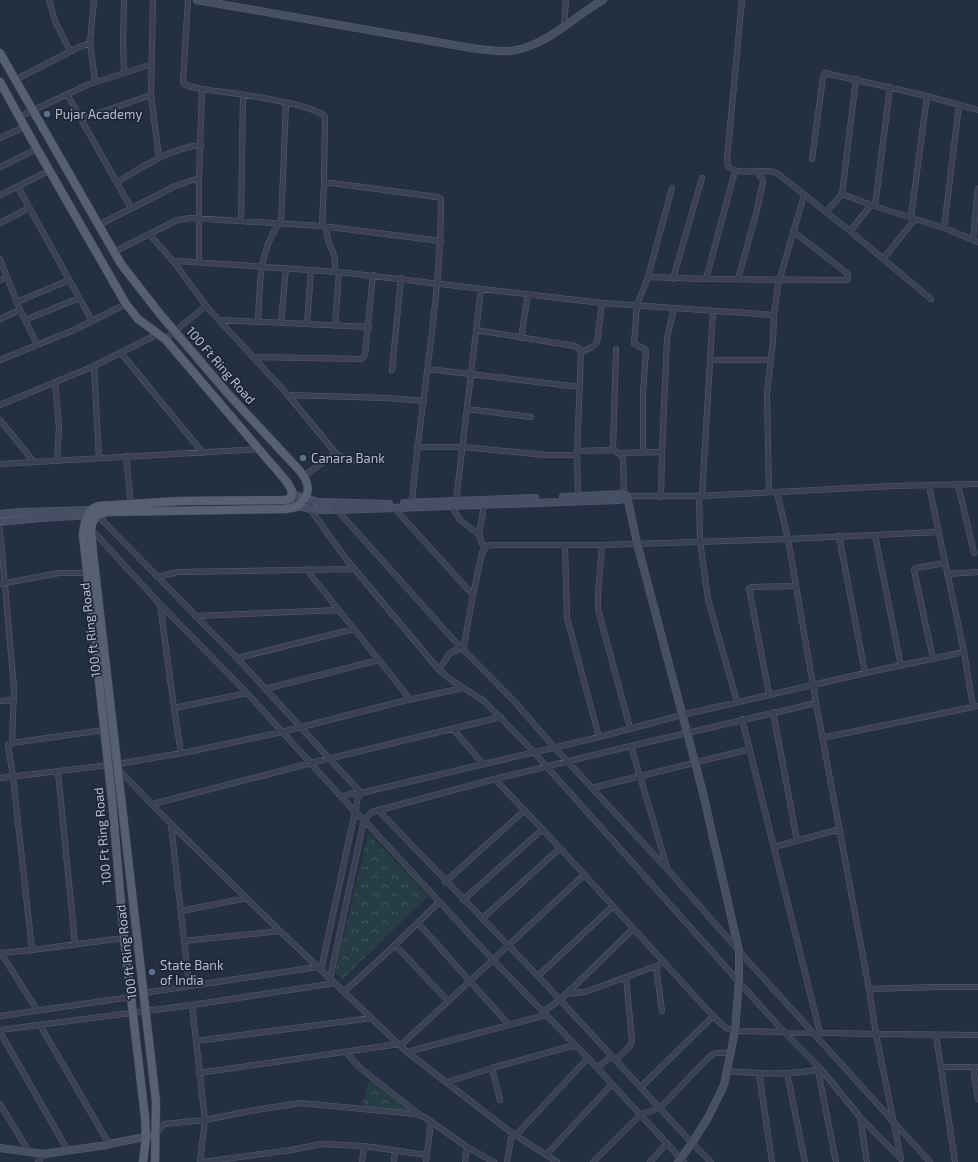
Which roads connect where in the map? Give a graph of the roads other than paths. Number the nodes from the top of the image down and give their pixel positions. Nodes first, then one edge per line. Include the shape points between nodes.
1 (49, 0) edge
2 (94, 0) edge
3 (124, 0) edge
4 (153, 0) edge
5 (188, 0) edge
6 (197, 0) edge
7 (566, 0) edge
8 (603, 0) edge
9 (742, 0) edge
10 (564, 26) junction
11 (90, 43) junction
12 (70, 51) junction
13 (0, 53) edge
14 (152, 64) junction
15 (124, 73) junction
16 (856, 79) junction
17 (15, 80) junction
18 (0, 82) edge
19 (95, 82) junction
20 (890, 87) junction
21 (202, 88) junction
22 (67, 94) junction
23 (151, 95) junction
24 (243, 95) junction
25 (927, 96) junction
26 (286, 103) junction
27 (959, 105) junction
28 (978, 110) edge
29 (33, 111) junction
30 (19, 117) junction
31 (81, 119) junction
32 (24, 127) junction
33 (0, 138) edge
34 (201, 145) junction
35 (37, 149) junction
36 (159, 158) junction
37 (812, 159) dead end
38 (0, 166) edge
39 (49, 171) junction
40 (735, 171) junction
41 (755, 171) junction
42 (199, 178) junction
43 (702, 178) dead end
44 (117, 182) junction
45 (324, 182) junction
46 (18, 187) junction
47 (672, 188) dead end
48 (978, 189) edge
49 (842, 194) junction
50 (804, 195) junction
51 (0, 196) edge
52 (873, 206) junction
53 (29, 208) junction
54 (131, 208) junction
55 (826, 212) junction
56 (199, 218) junction
57 (913, 218) junction
58 (241, 221) junction
59 (0, 223) edge
60 (280, 224) junction
61 (98, 225) junction
62 (324, 227) junction
63 (944, 228) junction
64 (793, 231) junction
65 (850, 231) junction
66 (149, 234) junction
67 (976, 240) edge
68 (441, 242) junction
69 (114, 252) junction
70 (0, 259) edge
71 (883, 259) junction
72 (174, 262) junction
73 (199, 262) junction
74 (261, 267) junction
75 (286, 268) junction
76 (310, 270) junction
77 (337, 272) junction
78 (373, 276) junction
79 (7, 277) junction
80 (648, 277) junction
81 (401, 278) junction
82 (674, 278) junction
83 (706, 279) junction
84 (738, 279) junction
85 (780, 279) junction
86 (0, 280) edge
87 (69, 280) junction
88 (438, 284) junction
89 (481, 289) junction
90 (528, 294) junction
91 (79, 298) junction
92 (931, 299) dead end
93 (17, 302) junction
94 (602, 303) junction
95 (126, 304) junction
96 (637, 305) junction
97 (206, 306) junction
98 (674, 308) junction
99 (20, 310) junction
100 (713, 310) junction
101 (774, 315) junction
102 (0, 319) edge
103 (25, 320) junction
104 (220, 320) junction
105 (92, 321) junction
106 (258, 322) junction
107 (281, 323) junction
108 (307, 324) junction
109 (335, 326) junction
110 (369, 327) junction
111 (476, 330) junction
112 (175, 331) junction
113 (161, 337) junction
114 (521, 338) junction
115 (38, 344) junction
116 (616, 349) dead end
117 (581, 352) junction
118 (121, 353) junction
119 (254, 357) junction
120 (0, 360) edge
121 (710, 360) junction
122 (771, 360) junction
123 (94, 366) junction
124 (428, 369) junction
125 (392, 370) dead end
126 (470, 374) junction
127 (55, 382) junction
128 (580, 387) junction
129 (288, 395) junction
130 (424, 401) junction
131 (0, 405) edge
132 (467, 409) junction
133 (531, 417) dead end
134 (0, 420) edge
135 (417, 447) junction
136 (462, 447) junction
137 (259, 449) junction
138 (616, 451) junction
139 (643, 452) junction
140 (662, 452) junction
141 (203, 453) junction
142 (577, 453) junction
143 (334, 454) junction
144 (126, 456) junction
145 (99, 458) junction
146 (376, 459) dead end
147 (57, 460) junction
148 (34, 462) junction
149 (0, 464) edge
150 (304, 476) junction
151 (978, 484) edge
152 (958, 485) junction
153 (929, 486) junction
154 (769, 492) junction
155 (778, 492) junction
156 (292, 494) junction
157 (625, 495) junction
158 (578, 496) junction
159 (700, 496) junction
160 (661, 497) junction
161 (308, 499) junction
162 (284, 500) junction
163 (333, 503) junction
164 (412, 503) junction
165 (131, 504) junction
166 (454, 504) junction
167 (484, 505) junction
168 (297, 506) junction
169 (394, 508) junction
170 (311, 510) junction
171 (337, 510) junction
172 (95, 513) junction
173 (0, 514) edge
174 (0, 522) edge
175 (92, 527) junction
176 (0, 530) edge
177 (938, 532) junction
178 (479, 535) junction
179 (875, 535) junction
180 (839, 536) junction
181 (788, 539) junction
182 (700, 541) junction
183 (637, 543) junction
184 (602, 544) junction
185 (565, 546) junction
186 (484, 549) junction
187 (974, 553) dead end
188 (945, 563) junction
189 (306, 569) junction
190 (354, 569) junction
191 (978, 572) edge
192 (87, 573) junction
193 (947, 574) junction
194 (157, 577) junction
195 (3, 584) edge
196 (796, 586) junction
197 (472, 595) junction
198 (160, 604) junction
199 (339, 610) junction
200 (195, 616) junction
201 (354, 629) junction
202 (462, 649) junction
203 (964, 652) junction
204 (237, 658) junction
205 (933, 659) junction
206 (379, 660) junction
207 (901, 666) junction
208 (440, 670) junction
209 (865, 673) junction
210 (813, 685) junction
211 (463, 688) junction
212 (264, 689) junction
213 (247, 693) junction
214 (769, 694) junction
215 (410, 699) junction
216 (14, 700) junction
217 (0, 701) edge
218 (737, 702) junction
219 (816, 703) junction
220 (976, 706) edge
221 (174, 708) junction
222 (774, 712) junction
223 (682, 715) junction
224 (501, 717) junction
225 (742, 719) junction
226 (299, 727) junction
227 (630, 728) junction
228 (453, 729) junction
229 (104, 730) junction
230 (282, 732) junction
231 (686, 732) junction
232 (598, 737) junction
233 (822, 738) junction
234 (12, 743) junction
235 (631, 746) junction
236 (554, 747) junction
237 (750, 749) junction
238 (534, 752) junction
239 (181, 753) junction
240 (330, 759) junction
241 (568, 762) junction
242 (312, 763) junction
243 (694, 763) junction
244 (483, 764) junction
245 (108, 765) junction
246 (118, 766) junction
247 (547, 767) junction
248 (58, 772) junction
249 (640, 776) junction
250 (13, 777) junction
251 (0, 778) edge
252 (495, 780) junction
253 (592, 788) junction
254 (360, 794) junction
255 (342, 797) junction
256 (153, 804) junction
257 (378, 810) junction
258 (525, 810) junction
259 (355, 812) junction
260 (364, 820) junction
261 (171, 824) junction
262 (840, 828) junction
263 (543, 830) junction
264 (180, 832) junction
265 (797, 840) junction
266 (173, 841) junction
267 (774, 847) junction
268 (560, 848) junction
269 (668, 870) junction
270 (584, 875) junction
271 (445, 882) junction
272 (247, 898) junction
273 (463, 900) junction
274 (439, 902) junction
275 (613, 906) junction
276 (181, 911) junction
277 (482, 919) junction
278 (418, 923) junction
279 (633, 929) junction
280 (280, 931) junction
281 (124, 938) junction
282 (184, 941) junction
283 (74, 944) junction
284 (395, 945) junction
285 (508, 946) junction
286 (32, 950) junction
287 (739, 951) junction
288 (1, 953) edge
289 (493, 960) junction
290 (663, 962) junction
291 (656, 966) junction
292 (319, 969) junction
293 (538, 976) junction
294 (626, 977) junction
295 (330, 979) junction
296 (471, 981) junction
297 (739, 981) junction
298 (335, 983) junction
299 (189, 985) junction
300 (978, 987) edge
301 (869, 989) junction
302 (344, 992) junction
303 (143, 993) junction
304 (566, 994) junction
305 (131, 997) junction
306 (560, 1000) junction
307 (448, 1002) junction
308 (192, 1006) junction
309 (37, 1010) junction
310 (145, 1011) junction
311 (662, 1011) dead end
312 (133, 1013) junction
313 (545, 1014) junction
314 (0, 1016) edge
315 (713, 1016) junction
316 (371, 1018) junction
317 (509, 1025) junction
318 (40, 1026) junction
319 (0, 1031) edge
320 (735, 1031) junction
321 (784, 1032) junction
322 (814, 1033) junction
323 (820, 1033) junction
324 (876, 1034) junction
325 (936, 1035) junction
326 (978, 1035) edge
327 (196, 1041) junction
328 (400, 1045) junction
329 (575, 1045) junction
330 (346, 1052) junction
331 (407, 1052) junction
332 (730, 1053) junction
333 (612, 1056) junction
334 (588, 1058) junction
335 (616, 1060) junction
336 (941, 1067) junction
337 (976, 1067) edge
338 (492, 1068) junction
339 (597, 1068) junction
340 (819, 1069) junction
341 (727, 1070) junction
342 (759, 1073) junction
343 (787, 1073) junction
344 (200, 1074) junction
345 (447, 1082) junction
346 (612, 1084) junction
347 (641, 1087) junction
348 (978, 1092) edge
349 (978, 1099) edge
350 (500, 1100) dead end
351 (0, 1104) edge
352 (660, 1108) junction
353 (641, 1114) junction
354 (421, 1115) junction
355 (860, 1117) junction
356 (205, 1120) junction
357 (431, 1122) junction
358 (893, 1122) junction
359 (156, 1133) junction
360 (514, 1134) junction
361 (146, 1137) junction
362 (667, 1143) junction
363 (692, 1143) junction
364 (109, 1144) junction
365 (364, 1146) junction
366 (467, 1147) junction
367 (0, 1148) edge
368 (68, 1151) junction
369 (396, 1151) junction
370 (29, 1152) junction
371 (44, 1154) junction
372 (427, 1155) junction
373 (546, 1155) junction
374 (901, 1160) edge
375 (554, 1161) edge
376 (681, 1161) edge
377 (38, 1162) edge
378 (143, 1162) edge
379 (155, 1162) edge
380 (201, 1162) edge
381 (362, 1162) edge
382 (394, 1162) edge
383 (426, 1162) edge
384 (465, 1162) edge
385 (494, 1162) edge
386 (507, 1162) edge
387 (593, 1162) edge
388 (650, 1162) edge
389 (711, 1162) edge
390 (772, 1162) edge
391 (806, 1162) edge
392 (836, 1162) edge
393 (867, 1162) edge
394 (930, 1162) edge
395 (955, 1162) edge

1 - 12 street via 55,21
2 - 11 street
3 - 15 street
4 - 14 street
5 - 21 street via 183,81 187,85
6 - 10 main road via 477,49 510,51 523,48
7 - 10 street
8 - 10 main road
9 - 40 street via 727,159 728,166
11 - 12 street
11 - 19 street
12 - 17 street
13 - 17 main road, 100 Ft Ring Road
14 - 15 street
14 - 23 street
15 - 19 street
16 - 20 street
16 - 37 street via 828,73 824,75
16 - 49 street
17 - 29 main road, 100 Ft Ring Road
18 - 30 main road, 100 Ft Ring Road
19 - 22 street
20 - 25 street
20 - 52 street
21 - 24 street
21 - 34 street
22 - 29 street
22 - 31 street
23 - 31 street
23 - 36 street
24 - 26 street
24 - 58 street
25 - 27 street
25 - 57 street
26 - 45 street via 319,112 325,117
26 - 60 street
27 - 28 street
27 - 63 street
29 - 30 street
29 - 61 main road, 100 Ft Ring Road
30 - 32 main road, 100 Ft Ring Road
31 - 44 street
32 - 33 street
32 - 35 main road, 100 Ft Ring Road
34 - 36 street
34 - 42 street
35 - 38 street
35 - 39 main road, 100 Ft Ring Road
36 - 44 street
39 - 46 street
39 - 95 main road, 100 Ft Ring Road
40 - 41 street
40 - 83 street
41 - 50 street via 770,170 777,173
41 - 84 street via 763,182
42 - 54 street via 175,186
42 - 56 street
43 - 82 street
44 - 54 street
45 - 62 street
45 - 68 street via 439,198
46 - 51 street
46 - 53 street
47 - 80 street
48 - 67 street
49 - 52 street
49 - 55 street
50 - 55 street
50 - 64 street
52 - 57 street
52 - 65 street
53 - 59 street
53 - 87 street
54 - 61 street
55 - 65 street
56 - 58 street
56 - 66 street via 177,220
56 - 73 street
57 - 63 street
57 - 71 street
58 - 60 street
60 - 62 street
60 - 74 street via 267,243
61 - 69 main road, 100 Ft Ring Road
62 - 68 street
62 - 77 street
63 - 67 street
64 - 85 street
64 - 85 street via 848,274 848,279
65 - 71 street
66 - 69 street
66 - 72 street
68 - 88 street
69 - 112 main road, 100 Ft Ring Road via 136,284
70 - 79 street
71 - 92 street
72 - 73 street
72 - 97 street
73 - 74 street
74 - 75 street
74 - 106 street
75 - 76 street
75 - 107 street
76 - 77 street
76 - 108 street
77 - 78 street
77 - 109 street
78 - 81 street
78 - 110 street
79 - 86 street
79 - 93 street
80 - 82 street
80 - 96 street
81 - 88 street
81 - 125 street
82 - 83 street
83 - 84 street
84 - 85 street
85 - 101 street
87 - 91 street
87 - 93 street
88 - 89 street
88 - 124 street
89 - 90 street
89 - 111 street
90 - 94 street
90 - 114 street
91 - 103 street
91 - 105 street
93 - 99 street
94 - 96 street
94 - 117 street via 597,342
95 - 105 street
95 - 113 main road, 100 Ft Ring Road via 138,319
96 - 98 street
96 - 139 street via 634,344 646,351
97 - 104 street
97 - 112 street
98 - 100 street
98 - 140 street via 667,338
99 - 102 street
99 - 103 street
100 - 101 street
100 - 121 street
101 - 122 street
103 - 115 street
104 - 106 street
104 - 119 street
105 - 115 street
106 - 107 street
107 - 108 street
108 - 109 street
109 - 110 street
110 - 119 street via 365,355 360,360
111 - 114 street
111 - 126 street
112 - 113 street
112 - 150 main road, 100 Ft Ring Road via 230,396
113 - 118 street
113 - 137 main road, 100 Ft Ring Road
114 - 117 street via 575,346
115 - 120 street
116 - 138 street
117 - 128 street
118 - 123 street
118 - 141 street
119 - 129 street
121 - 122 street
121 - 159 street
122 - 154 street via 767,393
123 - 127 street
123 - 145 street
124 - 126 street
124 - 130 street
126 - 128 street
126 - 132 street
127 - 131 street
127 - 147 street via 59,428
128 - 142 street
129 - 130 street
129 - 143 street
130 - 135 street
132 - 133 street
132 - 136 street
134 - 148 street
135 - 136 street
135 - 164 street
136 - 142 street via 546,455
136 - 166 street
137 - 141 street
137 - 156 main road, 100 Ft Ring Road via 290,486
138 - 139 street
138 - 142 street
138 - 157 street via 622,460
139 - 140 street
140 - 160 street
141 - 144 street
142 - 158 street
143 - 146 street via 353,461
143 - 150 street
144 - 145 street
144 - 165 street
145 - 147 street
147 - 148 street
148 - 149 street
150 - 161 main road via 309,487
151 - 152 street
152 - 153 street
152 - 187 street
153 - 155 street
153 - 177 street
154 - 155 street
154 - 159 street
155 - 181 street
156 - 161 main road
156 - 162 main road via 291,498
157 - 158 main road
157 - 160 street
157 - 167 main road via 625,499 617,500
157 - 183 main road
158 - 166 main road
159 - 160 street
159 - 182 street
161 - 163 main road
161 - 168 main road
161 - 170 street
162 - 165 main road
162 - 168 main road
163 - 164 main road
163 - 171 street
164 - 166 main road
165 - 172 main road via 99,506
166 - 167 main road
166 - 169 main road
166 - 178 street via 460,520
167 - 178 street
168 - 170 main road
168 - 172 main road via 286,509
169 - 171 main road
169 - 197 street
170 - 171 main road
170 - 190 street
171 - 202 street
172 - 173 main road
172 - 174 main road
172 - 175 main road
172 - 192 main road, 100 Ft Ring Road via 84,522
172 - 194 street
175 - 198 street
175 - 246 main road, 100 ft Ring Road
176 - 195 street
177 - 179 street
177 - 188 street
178 - 186 street
179 - 180 street
179 - 207 street
180 - 181 street
180 - 209 street
181 - 182 street
181 - 196 street
182 - 183 street
182 - 218 street via 711,612
183 - 184 street
183 - 223 main road
184 - 185 street
184 - 227 street via 598,609
185 - 186 street via 491,545
185 - 232 street via 567,618
186 - 197 street
188 - 193 street
188 - 205 street via 914,570
189 - 190 street
189 - 194 street via 178,572
189 - 199 street
190 - 208 street
191 - 193 street
192 - 195 street via 59,573
192 - 229 main road, 100 Ft Ring Road
193 - 203 street
194 - 200 street
195 - 216 street
196 - 210 street
196 - 214 street via 749,588
197 - 202 street
198 - 213 street
198 - 221 street
199 - 200 street
199 - 201 street
200 - 204 street
201 - 204 street
201 - 206 street
202 - 208 street via 449,654
202 - 236 street via 514,701
203 - 205 street
203 - 220 street
204 - 212 street
205 - 207 street
206 - 212 street
206 - 215 street
207 - 209 street
208 - 211 street
209 - 210 street
210 - 214 street
210 - 219 street
211 - 215 street
211 - 224 street via 484,701
212 - 226 street
213 - 221 street
213 - 230 street
214 - 218 street
215 - 226 street
216 - 217 street
216 - 234 street
218 - 223 street
219 - 222 street
219 - 233 street
220 - 233 street
221 - 239 street
222 - 225 street
222 - 265 street
223 - 227 street
223 - 231 main road
224 - 228 street
224 - 238 street
225 - 231 street
225 - 237 street
226 - 230 street
226 - 240 street
227 - 232 street
228 - 240 street
228 - 244 street
229 - 234 street
229 - 245 main road, 100 Ft Ring Road
230 - 239 street
230 - 242 street
231 - 235 street
231 - 243 main road
232 - 236 street
233 - 262 street
234 - 250 street via 8,748
235 - 241 street
235 - 249 street
236 - 238 street
236 - 241 street
237 - 243 street
237 - 267 street
238 - 244 street
238 - 247 street
239 - 246 street
240 - 242 street
240 - 254 street
241 - 247 street
241 - 253 street
242 - 255 street
242 - 256 street
243 - 249 street
243 - 287 main road
244 - 254 street
245 - 246 street
245 - 248 street
245 - 281 main road, 100 Ft Ring Road
246 - 256 street
246 - 303 main road, 100 ft Ring Road
247 - 252 street
247 - 297 street
248 - 250 street
248 - 283 street
249 - 253 street
249 - 269 street
250 - 251 street
250 - 286 street
252 - 257 street
252 - 258 street
253 - 269 street
254 - 255 street via 352,793
254 - 259 street
255 - 259 street
256 - 261 street
257 - 260 street
257 - 271 street
258 - 263 street
258 - 271 street
259 - 260 street
259 - 292 street
260 - 274 street
260 - 295 street
261 - 264 street
261 - 266 street
262 - 265 street
262 - 301 street
263 - 268 street
263 - 273 street
264 - 266 street
264 - 272 street
265 - 267 street
266 - 276 street
267 - 323 street
268 - 270 street
268 - 277 street
269 - 287 street
270 - 275 street
270 - 285 street
271 - 273 street
272 - 276 street
272 - 280 street
273 - 277 street
274 - 278 street
274 - 289 street
275 - 279 street
275 - 293 street
276 - 282 street
277 - 285 street
278 - 284 street
278 - 296 street
279 - 290 street
279 - 304 street
280 - 282 street
280 - 292 street
281 - 283 street
281 - 305 main road, 100 Ft Ring Road
282 - 299 street
283 - 286 street
284 - 302 street
284 - 307 street
285 - 289 street
285 - 293 street
286 - 288 street
287 - 297 main road
287 - 322 street
288 - 309 street
289 - 296 street
289 - 313 street
290 - 291 street
290 - 315 street
291 - 294 street
291 - 311 street
292 - 295 street
292 - 299 street
293 - 306 street
294 - 304 street via 581,993
294 - 335 street via 632,1041
295 - 298 street
296 - 307 street
296 - 317 street
297 - 320 main road
297 - 321 street
298 - 302 street
298 - 308 street
299 - 303 street
300 - 301 street
301 - 324 street
302 - 316 street
303 - 310 main road, 100 ft Ring Road
304 - 306 street
305 - 309 street
305 - 312 main road, 100 Ft Ring Road
306 - 313 street
306 - 333 street
307 - 328 street
308 - 310 street
308 - 327 street
309 - 314 street
310 - 312 street
310 - 359 main road, 100 ft Ring Road via 156,1102
312 - 318 street
312 - 361 main road, 100 Ft Ring Road via 142,1076
313 - 317 street
313 - 329 street
315 - 320 street via 726,1028
315 - 347 street
316 - 327 street
316 - 328 street
317 - 331 street
318 - 319 street
318 - 364 street
319 - 368 street
320 - 321 street
320 - 332 main road
321 - 322 street
321 - 340 street
322 - 323 street
322 - 358 street
323 - 324 street
324 - 325 street
324 - 358 street
325 - 326 street
325 - 336 street
327 - 344 street
328 - 330 street
328 - 331 street
329 - 334 street
329 - 338 street
330 - 344 street
330 - 354 street via 359,1067
331 - 345 street
332 - 341 main road
332 - 352 street via 715,1053
333 - 335 street
333 - 339 street
334 - 339 street
334 - 360 street
335 - 347 street
336 - 337 street
336 - 395 street
337 - 348 street
338 - 345 street
338 - 350 street
339 - 346 street
340 - 343 street
340 - 355 street
340 - 392 street
341 - 342 street
341 - 363 main road via 724,1086
342 - 343 street
342 - 390 street
343 - 391 street
344 - 356 street
345 - 360 street
346 - 353 street
346 - 373 street
347 - 352 street
348 - 349 street
351 - 370 street
352 - 353 street
352 - 363 street
353 - 362 street
353 - 387 street
354 - 356 street via 300,1103
354 - 357 street
355 - 374 street
355 - 393 street
356 - 359 street via 164,1124
356 - 380 street
357 - 366 street
357 - 372 street
358 - 374 street
358 - 394 street
359 - 361 main road
359 - 379 main road, 100 ft Ring Road
360 - 373 street
360 - 386 street
361 - 364 main road
361 - 378 main road, 100 Ft Ring Road
362 - 376 street
362 - 388 street
363 - 376 main road
363 - 389 street
364 - 368 main road
365 - 369 street
365 - 380 street via 321,1144
365 - 381 street
366 - 384 street
366 - 385 street
367 - 370 main road
368 - 371 main road
369 - 372 street
369 - 382 street
370 - 371 main road
371 - 377 street
372 - 383 street
373 - 375 street

